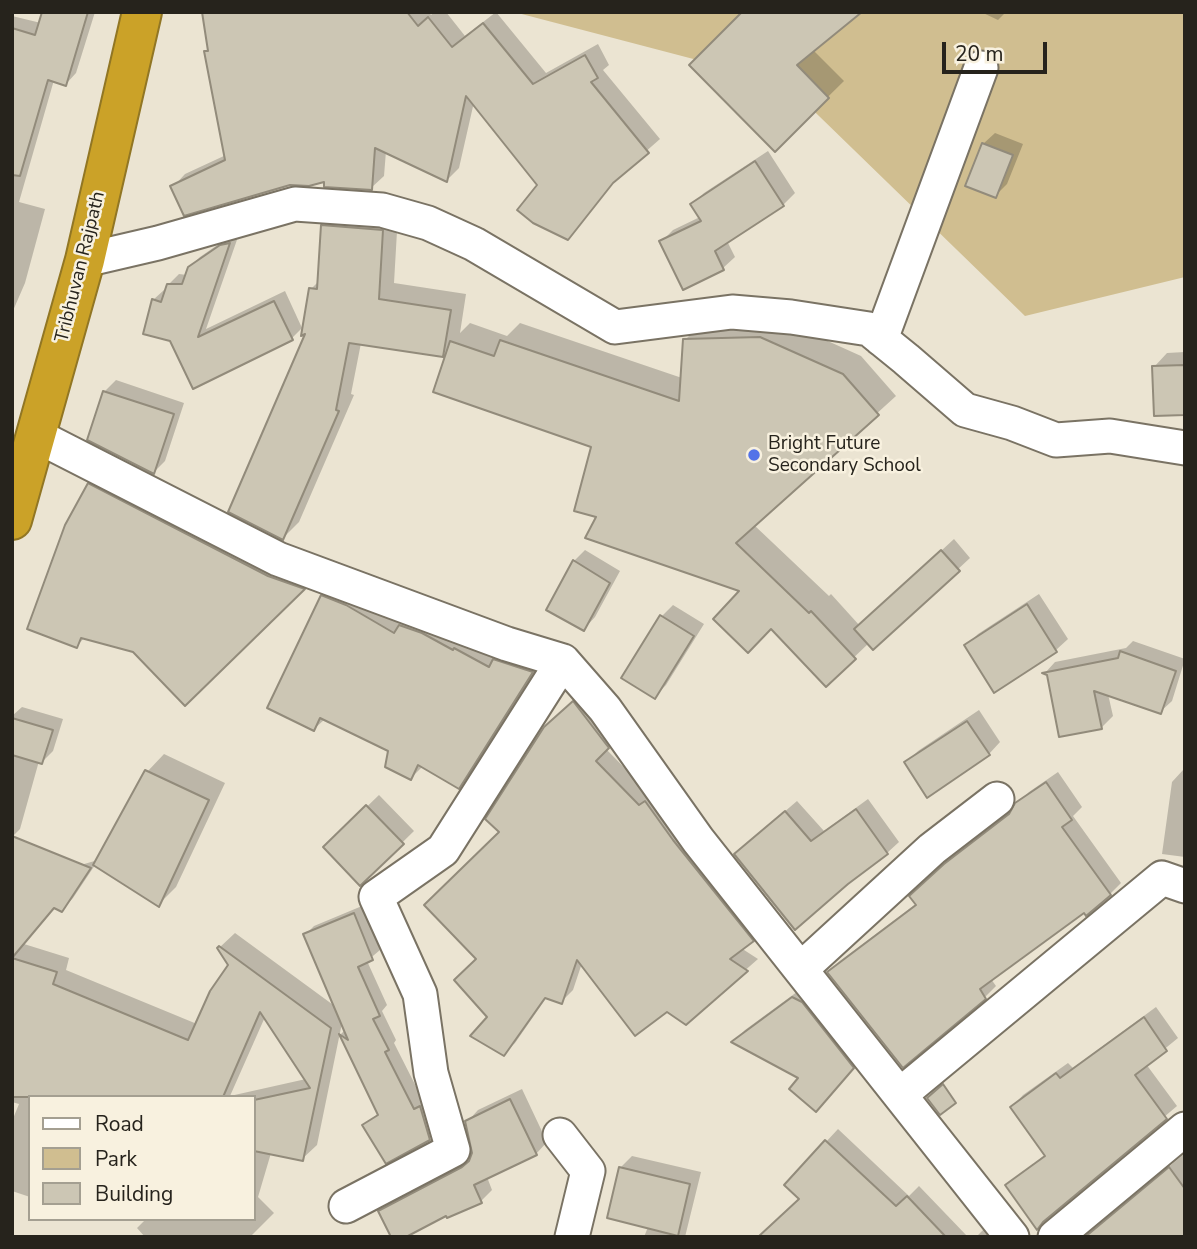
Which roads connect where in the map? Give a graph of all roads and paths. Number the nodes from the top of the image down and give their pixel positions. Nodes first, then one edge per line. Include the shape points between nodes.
1 (142, 12) edge
2 (981, 68) dead end
3 (85, 260) junction
4 (881, 340) junction
5 (37, 436) junction
6 (1185, 448) edge
7 (12, 520) edge
8 (563, 661) junction
9 (998, 799) dead end
10 (1185, 886) edge
11 (801, 969) junction
12 (901, 1094) junction
13 (1185, 1129) edge
14 (560, 1135) dead end
15 (346, 1206) dead end
16 (572, 1237) edge
17 (1012, 1237) edge
18 (1055, 1237) edge

1 - 3 highway, Tribhuvan Rajpath
2 - 4 street
3 - 4 street via 295,204 382,210 428,223 474,244 615,327 732,312 869,330
3 - 5 highway, Tribhuvan Rajpath
4 - 6 street via 965,411 1056,440 1110,436
5 - 7 highway, Tribhuvan Rajpath
5 - 8 street via 278,559
8 - 11 street via 605,709 698,840
8 - 15 street via 443,850 376,897 420,994 431,1073 453,1150
9 - 11 street via 932,849
10 - 12 street via 1162,878
11 - 12 street
12 - 17 street
13 - 18 street
14 - 16 street via 588,1171

